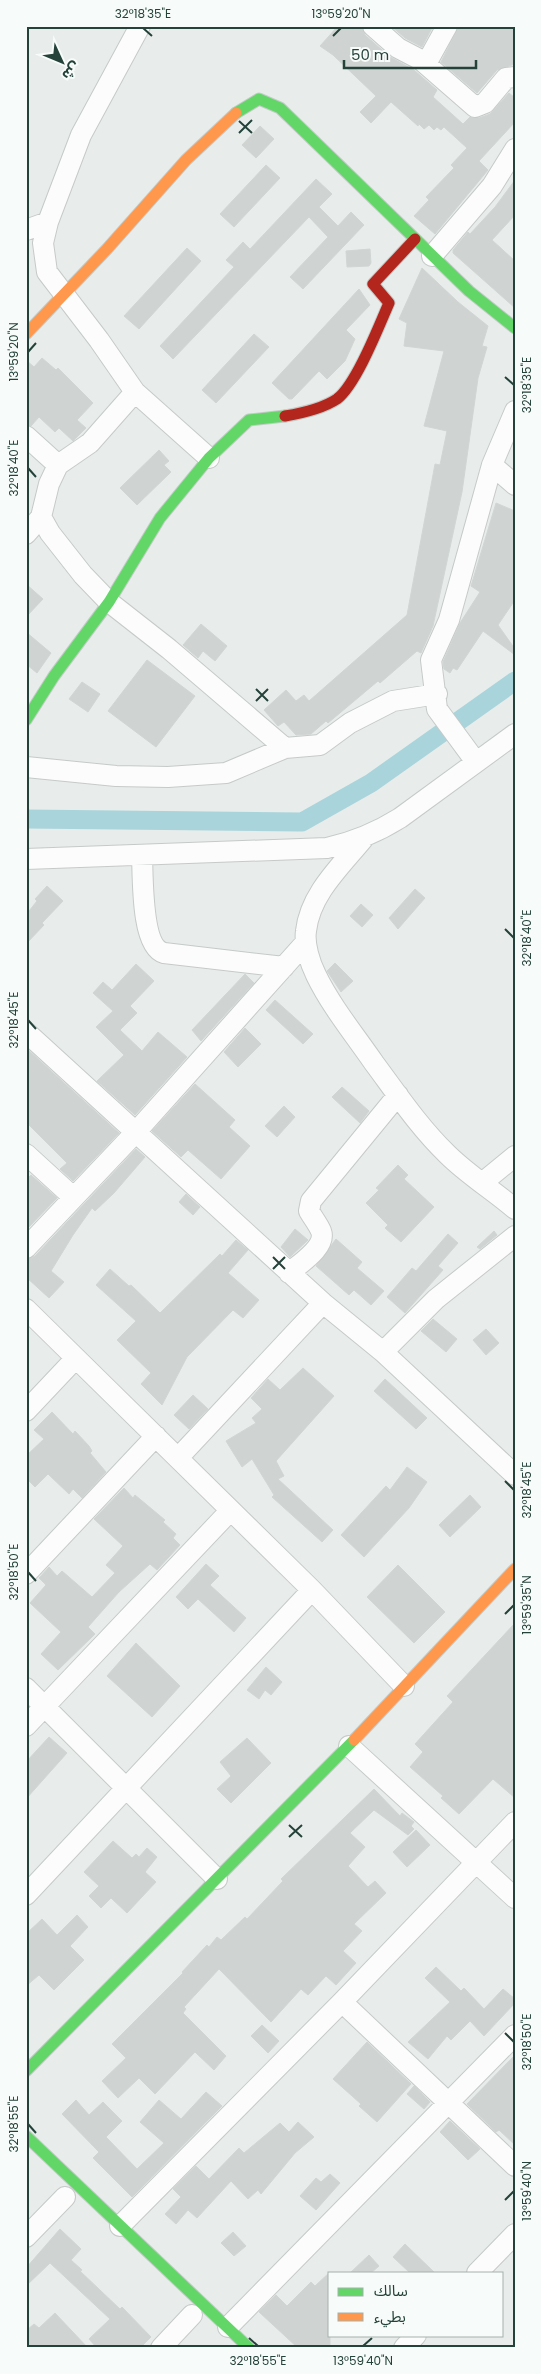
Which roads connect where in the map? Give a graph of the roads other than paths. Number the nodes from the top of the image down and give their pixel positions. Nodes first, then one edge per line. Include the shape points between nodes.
1 (140, 26) edge
2 (373, 26) edge
3 (447, 26) edge
4 (395, 34) edge
5 (426, 64) junction
6 (515, 77) edge
7 (515, 149) edge
8 (48, 222) junction
9 (26, 230) edge
10 (415, 239) junction
11 (432, 256) junction
12 (63, 296) junction
13 (515, 328) edge
14 (26, 334) edge
15 (135, 392) junction
16 (515, 411) edge
17 (26, 436) edge
18 (209, 458) junction
19 (58, 465) junction
20 (492, 465) junction
21 (515, 485) edge
22 (41, 517) junction
23 (26, 534) edge
24 (109, 602) junction
25 (437, 702) junction
26 (26, 720) edge
27 (515, 734) edge
28 (285, 748) junction
29 (472, 757) junction
30 (26, 767) edge
31 (363, 838) junction
32 (142, 855) junction
33 (26, 859) edge
34 (306, 942) junction
35 (284, 968) junction
36 (26, 1032) edge
37 (398, 1096) junction
38 (135, 1133) junction
39 (26, 1154) edge
40 (515, 1156) edge
41 (482, 1183) junction
42 (73, 1197) junction
43 (515, 1209) edge
44 (515, 1236) edge
45 (26, 1248) edge
46 (290, 1273) junction
47 (323, 1303) junction
48 (26, 1309) edge
49 (384, 1352) junction
50 (76, 1358) junction
51 (26, 1411) edge
52 (156, 1436) junction
53 (178, 1458) junction
54 (515, 1475) edge
55 (230, 1511) junction
56 (515, 1569) edge
57 (26, 1574) edge
58 (312, 1590) junction
59 (404, 1686) junction
60 (26, 1688) edge
61 (45, 1707) junction
62 (26, 1726) edge
63 (349, 1746) junction
64 (128, 1788) junction
65 (515, 1822) edge
66 (477, 1862) junction
67 (217, 1879) junction
68 (26, 1895) edge
69 (515, 1898) edge
70 (342, 2002) junction
71 (515, 2035) edge
72 (26, 2071) edge
73 (448, 2102) junction
74 (26, 2136) edge
75 (515, 2166) edge
76 (66, 2197) dead end
77 (120, 2226) junction
78 (515, 2234) edge
79 (26, 2237) edge
80 (478, 2272) edge
81 (193, 2316) dead end
82 (228, 2327) junction
83 (415, 2336) edge
84 (161, 2348) edge
85 (249, 2348) edge
86 (404, 2348) edge

1 - 8 street via 81,135
2 - 4 street
3 - 5 street
4 - 5 street via 398,48
5 - 6 street via 476,107 484,103 506,78
7 - 11 street via 492,186
8 - 9 street
8 - 12 street via 43,243 47,272
10 - 11 street
10 - 12 street via 280,108 259,99 234,113 204,142
10 - 18 street via 373,284 390,303 358,371 338,398 306,413 250,420
11 - 13 street
12 - 14 street
12 - 15 street
15 - 18 street
15 - 19 street via 90,443
16 - 20 street
17 - 19 street
18 - 24 street via 160,518
19 - 22 street via 49,484
20 - 21 street
20 - 25 street via 449,620 431,660
22 - 23 street
22 - 24 street via 82,574
24 - 26 street
24 - 28 street via 169,648
25 - 28 street via 393,701 350,723 320,745
25 - 29 street
27 - 29 street
28 - 30 street via 226,773 116,776
29 - 31 street via 400,818
31 - 32 street via 327,848
31 - 34 street via 320,891 306,931
32 - 33 street
32 - 35 street via 145,909 155,948 164,953
34 - 35 street
34 - 37 street via 314,973 325,992
35 - 38 street
36 - 38 street
37 - 41 street via 436,1144
37 - 46 street via 312,1201 309,1211 322,1233 322,1239
38 - 42 street
38 - 46 street
39 - 42 street
40 - 41 street
41 - 43 street
42 - 45 street
44 - 49 street via 436,1299
46 - 47 street
47 - 49 street
47 - 53 street
48 - 50 street
49 - 54 street
50 - 51 street
50 - 52 street
52 - 53 street
52 - 57 street
53 - 55 street
55 - 58 street
55 - 61 street
56 - 59 street
58 - 59 street
58 - 64 street
59 - 63 street
60 - 61 street
61 - 62 street
61 - 64 street
63 - 66 street
63 - 67 street
64 - 67 street
64 - 68 street
65 - 66 street
66 - 69 street
66 - 70 street
67 - 72 street
70 - 73 street
70 - 77 street
71 - 73 street
73 - 75 street
73 - 82 street
74 - 77 street
76 - 79 street
77 - 82 street
78 - 80 street
81 - 84 street
82 - 85 street
83 - 86 street

